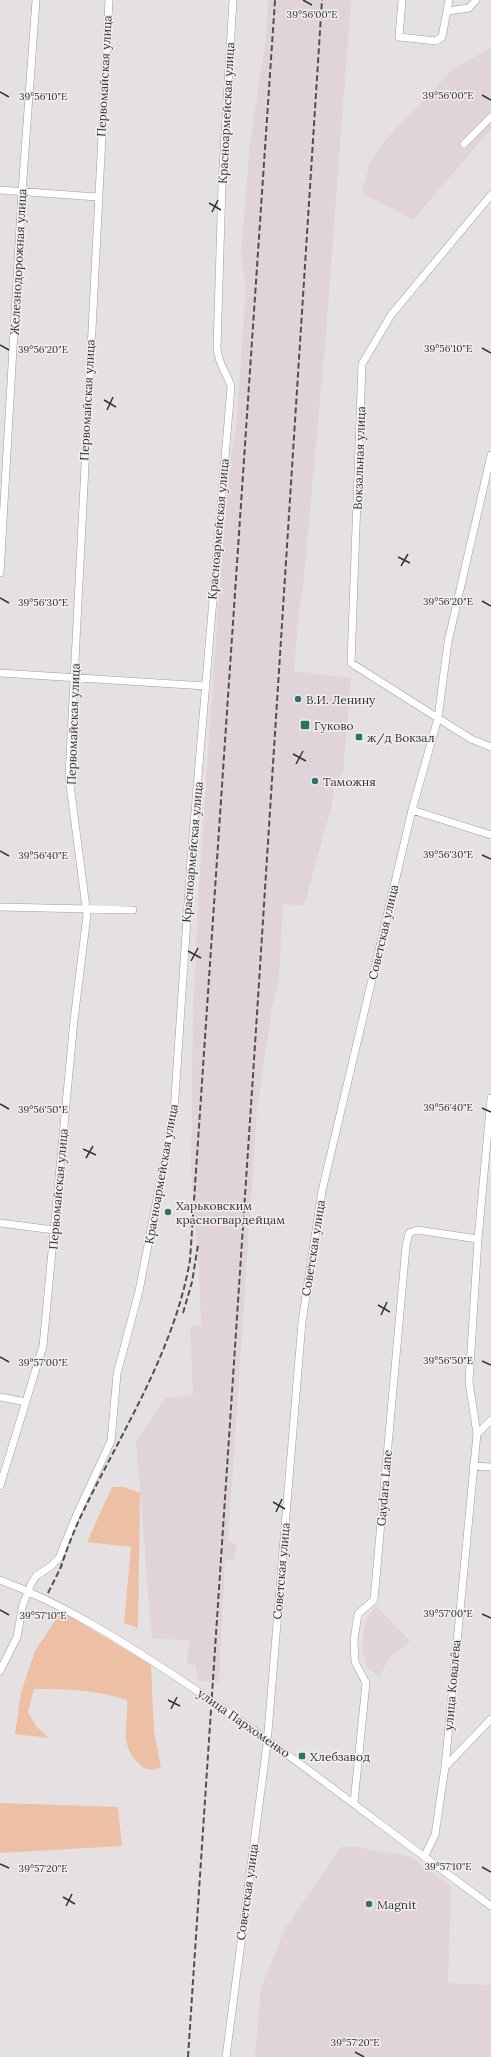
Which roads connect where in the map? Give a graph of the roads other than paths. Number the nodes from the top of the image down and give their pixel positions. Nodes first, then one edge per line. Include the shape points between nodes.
1 (36, 0) edge
2 (109, 0) edge
3 (233, 0) edge
4 (402, 0) edge
5 (449, 0) edge
6 (476, 0) edge
7 (448, 11) junction
8 (491, 117) edge
9 (464, 144) dead end
10 (0, 190) edge
11 (22, 192) junction
12 (491, 196) edge
13 (98, 197) junction
14 (491, 455) edge
15 (0, 573) edge
16 (0, 673) edge
17 (73, 678) junction
18 (206, 686) junction
19 (438, 718) junction
20 (491, 747) edge
21 (412, 810) junction
22 (491, 834) edge
23 (0, 907) edge
24 (86, 908) junction
25 (133, 910) dead end
26 (491, 1098) edge
27 (0, 1223) edge
28 (54, 1230) junction
29 (478, 1239) junction
30 (0, 1397) edge
31 (26, 1402) junction
32 (491, 1420) edge
33 (477, 1434) junction
34 (473, 1466) junction
35 (491, 1467) edge
36 (0, 1486) edge
37 (0, 1580) edge
38 (29, 1590) junction
39 (0, 1671) edge
40 (491, 1719) edge
41 (266, 1738) junction
42 (445, 1767) junction
43 (354, 1803) junction
44 (424, 1857) junction
45 (491, 1905) edge
46 (226, 2057) edge

1 - 11 street, Железнодорожная улица
2 - 13 street, Первомайская улица
3 - 18 street, Красноармейская улица via 222,185 217,348 218,361 231,387
4 - 7 street via 399,37 436,41 442,37
5 - 7 street
6 - 7 street via 469,8
8 - 9 street
10 - 11 street
11 - 13 street
11 - 15 street, Железнодорожная улица
12 - 19 street, Вокзальная улица via 391,315 362,364 351,663
13 - 17 street, Первомайская улица
14 - 19 street, Советская улица via 448,642
16 - 17 street
17 - 18 street
17 - 24 street, Первомайская улица via 69,777
18 - 38 street, Красноармейская улица via 174,1112 139,1291 117,1374 112,1441 59,1558 36,1576
19 - 20 street via 471,739
19 - 21 street, Советская улица
21 - 22 street
21 - 41 street, Советская улица via 322,1191 302,1322
23 - 24 street
24 - 25 street
24 - 28 street, Первомайская улица
26 - 29 street, улица Ковалёва
27 - 28 street
28 - 31 street, Первомайская улица via 43,1346
29 - 33 street, улица Ковалёва via 469,1382
29 - 43 street, Gaydara Lane via 417,1230 409,1233 406,1246 374,1600 358,1614 354,1640 355,1662 366,1682
30 - 31 street
31 - 36 street, Первомайская улица
32 - 33 street
33 - 34 street, улица Ковалёва
34 - 35 street
34 - 42 street, улица Ковалёва
37 - 38 street, улица Пархоменко
38 - 39 street, Красноармейская улица via 23,1604 17,1637
38 - 41 street, улица Пархоменко via 139,1652
40 - 42 street
41 - 43 street, улица Пархоменко
41 - 46 street, Советская улица
42 - 44 street, улица Ковалёва via 435,1835
43 - 44 street, улица Пархоменко
44 - 45 street, улица Пархоменко

